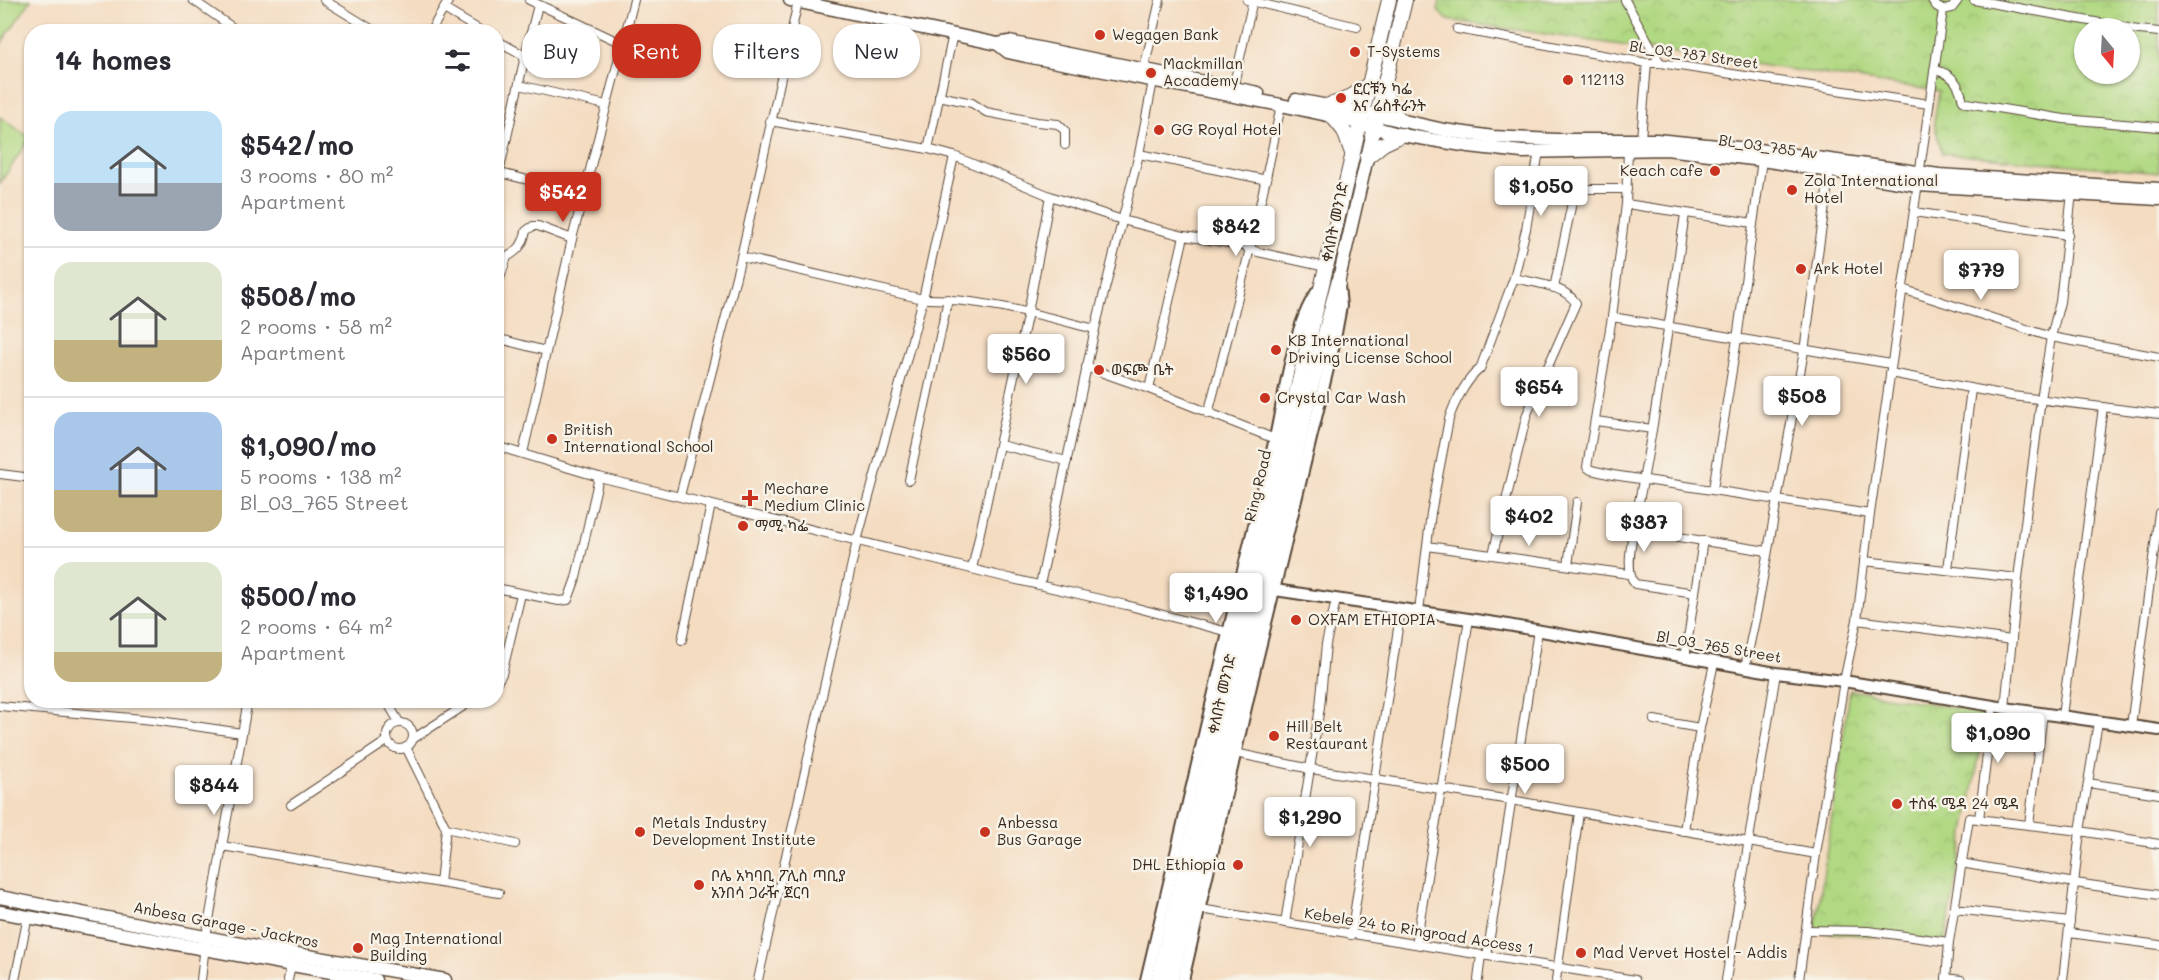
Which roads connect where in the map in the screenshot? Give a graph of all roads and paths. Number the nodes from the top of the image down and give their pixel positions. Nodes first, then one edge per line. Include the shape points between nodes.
1 (193, 0) edge
2 (324, 0) edge
3 (449, 0) edge
4 (529, 0) edge
5 (634, 0) edge
6 (1160, 0) edge
7 (1251, 0) edge
8 (1389, 0) edge
9 (1405, 0) edge
10 (1625, 0) edge
11 (1932, 0) edge
12 (1958, 0) edge
13 (1974, 0) edge
14 (794, 1) edge
15 (538, 5) junction
16 (444, 9) junction
17 (1943, 10) junction
18 (2074, 19) edge
19 (228, 24) edge
20 (363, 24) edge
21 (435, 24) edge
22 (469, 24) edge
23 (533, 24) edge
24 (628, 24) edge
25 (1357, 27) dead end
26 (1457, 29) dead end
27 (2140, 30) edge
28 (2159, 32) edge
29 (953, 34) junction
30 (612, 39) edge
31 (504, 44) edge
32 (998, 44) junction
33 (522, 54) edge
34 (1647, 63) junction
35 (1660, 63) junction
36 (1144, 69) junction
37 (522, 70) edge
38 (1934, 70) junction
39 (614, 78) edge
40 (1153, 81) junction
41 (1370, 83) junction
42 (519, 85) junction
43 (1384, 87) junction
44 (1233, 88) junction
45 (939, 96) junction
46 (1929, 104) junction
47 (606, 105) junction
48 (1281, 105) junction
49 (1329, 111) junction
50 (1360, 118) junction
51 (1401, 120) junction
52 (770, 121) junction
53 (1374, 126) junction
54 (2159, 127) edge
55 (504, 135) edge
56 (1402, 135) junction
57 (507, 137) junction
58 (1641, 139) junction
59 (1065, 145) dead end
60 (504, 149) edge
61 (928, 149) junction
62 (1628, 149) junction
63 (1539, 151) junction
64 (1352, 153) junction
65 (1139, 154) junction
66 (954, 156) junction
67 (1367, 157) junction
68 (1762, 160) junction
69 (1830, 171) junction
70 (504, 174) edge
71 (1919, 179) junction
72 (1267, 180) junction
73 (1627, 189) junction
74 (2159, 189) edge
75 (2072, 193) junction
76 (584, 194) junction
77 (1050, 196) junction
78 (2159, 199) edge
79 (1626, 204) junction
80 (1914, 212) junction
81 (1685, 214) junction
82 (1122, 220) junction
83 (1753, 223) junction
84 (2068, 235) junction
85 (1184, 236) junction
86 (572, 239) junction
87 (1251, 250) junction
88 (741, 257) junction
89 (504, 266) edge
90 (1326, 267) junction
91 (1515, 278) junction
92 (1338, 283) junction
93 (1322, 285) junction
94 (1554, 288) junction
95 (1902, 289) junction
96 (923, 299) junction
97 (948, 299) junction
98 (1028, 312) junction
99 (1612, 317) junction
100 (1669, 325) junction
101 (1095, 329) junction
102 (2051, 337) junction
103 (1737, 339) junction
104 (504, 340) edge
105 (546, 351) junction
106 (1804, 351) junction
107 (2159, 357) edge
108 (1891, 364) junction
109 (1086, 367) junction
110 (1890, 373) junction
111 (1149, 389) junction
112 (1971, 389) junction
113 (2041, 399) junction
114 (2103, 407) junction
115 (1208, 414) junction
116 (2159, 414) edge
117 (1596, 421) junction
118 (1652, 429) junction
119 (1275, 440) junction
120 (1000, 445) junction
121 (504, 448) edge
122 (523, 453) junction
123 (1066, 461) junction
124 (0, 474) edge
125 (24, 477) edge
126 (599, 477) junction
127 (1644, 479) junction
128 (909, 480) dead end
129 (1713, 489) junction
130 (680, 496) junction
131 (1776, 499) junction
132 (1577, 502) dead end
133 (711, 505) junction
134 (2159, 513) edge
135 (1870, 514) junction
136 (1634, 530) junction
137 (1703, 540) junction
138 (857, 541) junction
139 (1427, 546) junction
140 (1767, 551) junction
141 (1493, 554) junction
142 (1864, 561) junction
143 (1568, 565) junction
144 (972, 568) junction
145 (1948, 569) junction
146 (1629, 574) junction
147 (2018, 578) junction
148 (1040, 585) junction
149 (504, 590) edge
150 (1275, 590) junction
151 (1695, 593) junction
152 (521, 594) junction
153 (1336, 600) junction
154 (1401, 609) junction
155 (1419, 611) junction
156 (1469, 619) junction
157 (1857, 620) junction
158 (1538, 630) junction
159 (1228, 632) junction
160 (682, 640) dead end
161 (2012, 640) junction
162 (1685, 658) junction
163 (1714, 663) junction
164 (504, 666) edge
165 (1745, 667) junction
166 (1776, 673) junction
167 (1844, 681) junction
168 (24, 705) edge
169 (0, 706) edge
170 (1993, 706) junction
171 (60, 708) edge
172 (247, 708) edge
173 (391, 708) edge
174 (461, 708) edge
175 (2005, 708) junction
176 (2043, 713) junction
177 (2062, 716) junction
178 (1654, 720) dead end
179 (399, 722) junction
180 (2098, 722) junction
181 (2131, 726) junction
182 (1700, 728) junction
183 (2159, 730) edge
184 (242, 733) junction
185 (413, 739) junction
186 (387, 741) junction
187 (406, 747) junction
188 (1235, 753) junction
189 (1311, 769) junction
190 (1375, 779) junction
191 (2088, 783) junction
192 (1441, 789) junction
193 (2159, 794) edge
194 (1511, 800) junction
195 (291, 805) dead end
196 (1579, 813) junction
197 (1979, 819) junction
198 (2028, 825) junction
199 (446, 828) junction
200 (1684, 831) junction
201 (2080, 831) junction
202 (1748, 842) junction
203 (515, 844) dead end
204 (2159, 844) edge
205 (222, 846) junction
206 (1816, 854) junction
207 (1961, 863) junction
208 (440, 883) junction
209 (2075, 883) junction
210 (499, 893) dead end
211 (2159, 895) edge
212 (0, 896) edge
213 (1200, 909) junction
214 (1954, 909) junction
215 (0, 912) edge
216 (28, 916) junction
217 (2070, 922) junction
218 (1285, 923) junction
219 (1807, 930) junction
220 (2069, 933) junction
221 (1351, 935) junction
222 (1949, 942) junction
223 (206, 943) junction
224 (1416, 944) junction
225 (2159, 945) edge
226 (1484, 956) junction
227 (291, 965) junction
228 (1558, 967) junction
229 (1946, 979) edge
230 (15, 980) edge
231 (201, 980) edge
232 (288, 980) edge
233 (375, 980) edge
234 (445, 980) edge
235 (758, 980) edge
236 (1146, 980) edge
237 (1158, 980) edge
238 (1171, 980) edge
239 (1183, 980) edge
240 (1478, 980) edge
241 (1556, 980) edge
242 (1635, 980) edge
243 (1726, 980) edge
244 (1799, 980) edge
245 (1961, 980) edge
246 (2064, 980) edge

1 - 19 street
2 - 20 street
3 - 16 street
4 - 15 street
5 - 24 street
6 - 36 street
7 - 25 street
7 - 44 street
8 - 41 highway, Ring Road
9 - 43 highway
10 - 35 street
11 - 17 street
12 - 17 street via 1952,8
13 - 18 street
14 - 29 main road
14 - 52 street
15 - 23 street
15 - 30 street
16 - 21 street
16 - 22 street
17 - 38 street
26 - 34 street, BL_03_787 Street
27 - 28 street
29 - 32 main road
29 - 45 street
31 - 33 street
32 - 36 main road via 1010,42
32 - 40 main road via 1008,52
34 - 35 street, BL_03_787 Street
34 - 58 street
35 - 46 street, BL_03_787 Street
36 - 44 main road
37 - 42 street
38 - 46 street
38 - 54 street via 1954,79 1967,103 2064,119
39 - 47 street
40 - 48 main road
40 - 65 street
41 - 49 highway
41 - 50 highway, Ring Road
42 - 47 street
42 - 57 street
43 - 51 highway via 1390,109
43 - 53 highway
44 - 49 main road
45 - 59 street via 972,103 986,112 1058,124 1065,131
45 - 61 street
46 - 71 street
47 - 76 street
48 - 49 main road
48 - 72 street
49 - 50 main road
49 - 64 highway via 1344,131
50 - 53 main road
50 - 64 highway, Ring Road
51 - 53 main road, BL_03_785 Av
51 - 58 main road, BL_03_785 Av via 1514,139
52 - 61 street
52 - 88 street
53 - 56 main road, BL_03_785 Av
53 - 67 main road, ቀለበት መንገድ
55 - 57 street
56 - 63 main road, BL_03_785 Av via 1469,146
56 - 67 highway
57 - 60 street
58 - 71 main road, BL_03_785 Av via 1758,150
61 - 66 street
62 - 63 main road, BL_03_785 Av
62 - 68 main road, BL_03_785 Av via 1666,149
62 - 73 street
63 - 91 street
64 - 90 highway, Ring Road
65 - 72 street
65 - 82 street
66 - 77 street
66 - 96 street
67 - 92 main road, ቀለበት መንገድ
68 - 69 main road, BL_03_785 Av
68 - 83 street
69 - 71 main road, BL_03_785 Av
69 - 106 street
70 - 76 street
71 - 74 main road, BL_03_785 Av via 1995,179
71 - 75 main road, BL_03_785 Av
71 - 80 street
72 - 87 street
73 - 79 street
73 - 94 street via 1580,189 1571,197
75 - 78 main road, BL_03_785 Av
75 - 84 street
76 - 86 street
77 - 82 street
77 - 98 street
79 - 81 street
79 - 99 street
80 - 84 street
80 - 95 street
81 - 83 street
81 - 100 street
82 - 85 street
82 - 101 street
83 - 103 street
84 - 102 street via 2060,302
85 - 87 street
85 - 111 street
86 - 89 street via 533,226
86 - 105 street
87 - 90 street
87 - 115 street
88 - 96 street
88 - 130 street
90 - 93 highway, Ring Road
91 - 94 street
91 - 139 street via 1480,369 1472,374 1451,411
92 - 150 street via 1339,321
92 - 238 highway, ቀለበት መንገድ
93 - 119 street via 1305,312
93 - 237 highway, Ring Road
94 - 141 street via 1576,303 1527,414
95 - 102 street
95 - 108 street
96 - 97 street
96 - 138 street
97 - 98 street
97 - 128 street
98 - 101 street
98 - 120 street
99 - 100 street
99 - 117 street
100 - 103 street
100 - 118 street
101 - 109 street
102 - 107 street
102 - 113 street
103 - 106 street
103 - 129 street
104 - 105 street
105 - 122 street
106 - 108 street
106 - 131 street
108 - 110 street
109 - 111 street
109 - 123 street
110 - 112 street
110 - 135 street
111 - 115 street
112 - 113 street
112 - 145 street
113 - 114 street
113 - 147 street
114 - 116 street
114 - 177 street
115 - 119 street
117 - 118 street
117 - 127 street via 1587,467
118 - 127 street
119 - 159 street
120 - 123 street
120 - 144 street
121 - 122 street
122 - 126 street
123 - 148 street
124 - 125 street
126 - 130 street
126 - 152 street via 568,600 559,602
127 - 129 street
127 - 136 street
129 - 131 street
130 - 133 street
131 - 135 street
131 - 140 street
132 - 143 street
133 - 138 street
133 - 160 street
134 - 181 street
135 - 142 street
136 - 137 street
136 - 146 street
137 - 140 street
137 - 151 street
138 - 144 street
138 - 235 street
139 - 141 street
139 - 155 street
140 - 165 street
141 - 143 street
142 - 145 street
142 - 157 street
143 - 146 street
144 - 148 street
145 - 147 street
146 - 151 street via 1635,584
147 - 161 street
148 - 159 street
149 - 152 street
150 - 153 street, Bl_03_765 Street
150 - 188 street
151 - 162 street
152 - 164 street
153 - 154 street, Bl_03_765 Street
153 - 189 street via 1326,644
154 - 155 street, Bl_03_765 Street
154 - 190 street
155 - 156 street, Bl_03_765 Street
156 - 158 street, Bl_03_765 Street
156 - 192 street
157 - 161 street
157 - 167 street
158 - 162 street, Bl_03_765 Street
158 - 194 street
159 - 236 street
161 - 175 street
162 - 163 street, Bl_03_765 Street
163 - 165 street, Bl_03_765 Street
163 - 182 street
165 - 166 street, Bl_03_765 Street
166 - 167 street, Bl_03_765 Street
166 - 202 street
167 - 170 street, Bl_03_765 Street
167 - 206 street
168 - 169 street
170 - 175 street, Bl_03_765 Street
170 - 197 street
171 - 184 street
172 - 184 street
173 - 179 street
174 - 185 street
175 - 176 street, Bl_03_765 Street
176 - 177 street, Bl_03_765 Street
176 - 198 street
177 - 180 street, Bl_03_765 Street
178 - 182 street
179 - 185 street via 409,726
179 - 186 street via 387,730
180 - 181 street, Bl_03_765 Street
180 - 191 street
181 - 183 street, Bl_03_765 Street
182 - 200 street
184 - 205 street
185 - 187 street
186 - 187 street via 395,749
186 - 195 street
187 - 199 street
188 - 189 street
188 - 213 street
189 - 190 street
189 - 218 street
190 - 192 street
190 - 221 street
191 - 193 street
191 - 201 street
192 - 194 street
192 - 224 street
194 - 196 street
194 - 226 street
196 - 200 street
196 - 228 street
197 - 198 street
197 - 207 street via 1968,820
198 - 201 street
199 - 203 street
199 - 208 street
200 - 202 street
201 - 204 street
201 - 209 street
202 - 206 street
202 - 243 street
205 - 208 street
205 - 223 street
206 - 219 street
207 - 209 street
207 - 214 street
208 - 210 street
209 - 211 street
209 - 217 street
212 - 223 main road, Anbesa Garage - Jackros
213 - 218 street, Kebele 24 to Ringroad Access 1
213 - 239 street
214 - 217 street
214 - 222 street
215 - 216 main road
216 - 223 main road
216 - 230 street
217 - 220 street
218 - 221 street, Kebele 24 to Ringroad Access 1
219 - 222 street via 1868,931
219 - 244 street
220 - 225 street
220 - 246 street
221 - 224 street, Kebele 24 to Ringroad Access 1
222 - 229 street
223 - 227 main road
223 - 231 street
223 - 234 main road, Anbesa Garage - Jackros
224 - 226 street, Kebele 24 to Ringroad Access 1
226 - 228 street, Kebele 24 to Ringroad Access 1
226 - 240 street
227 - 232 street
227 - 233 main road
228 - 241 street
228 - 242 street, Kebele 24 to Ringroad Access 1
229 - 245 street

